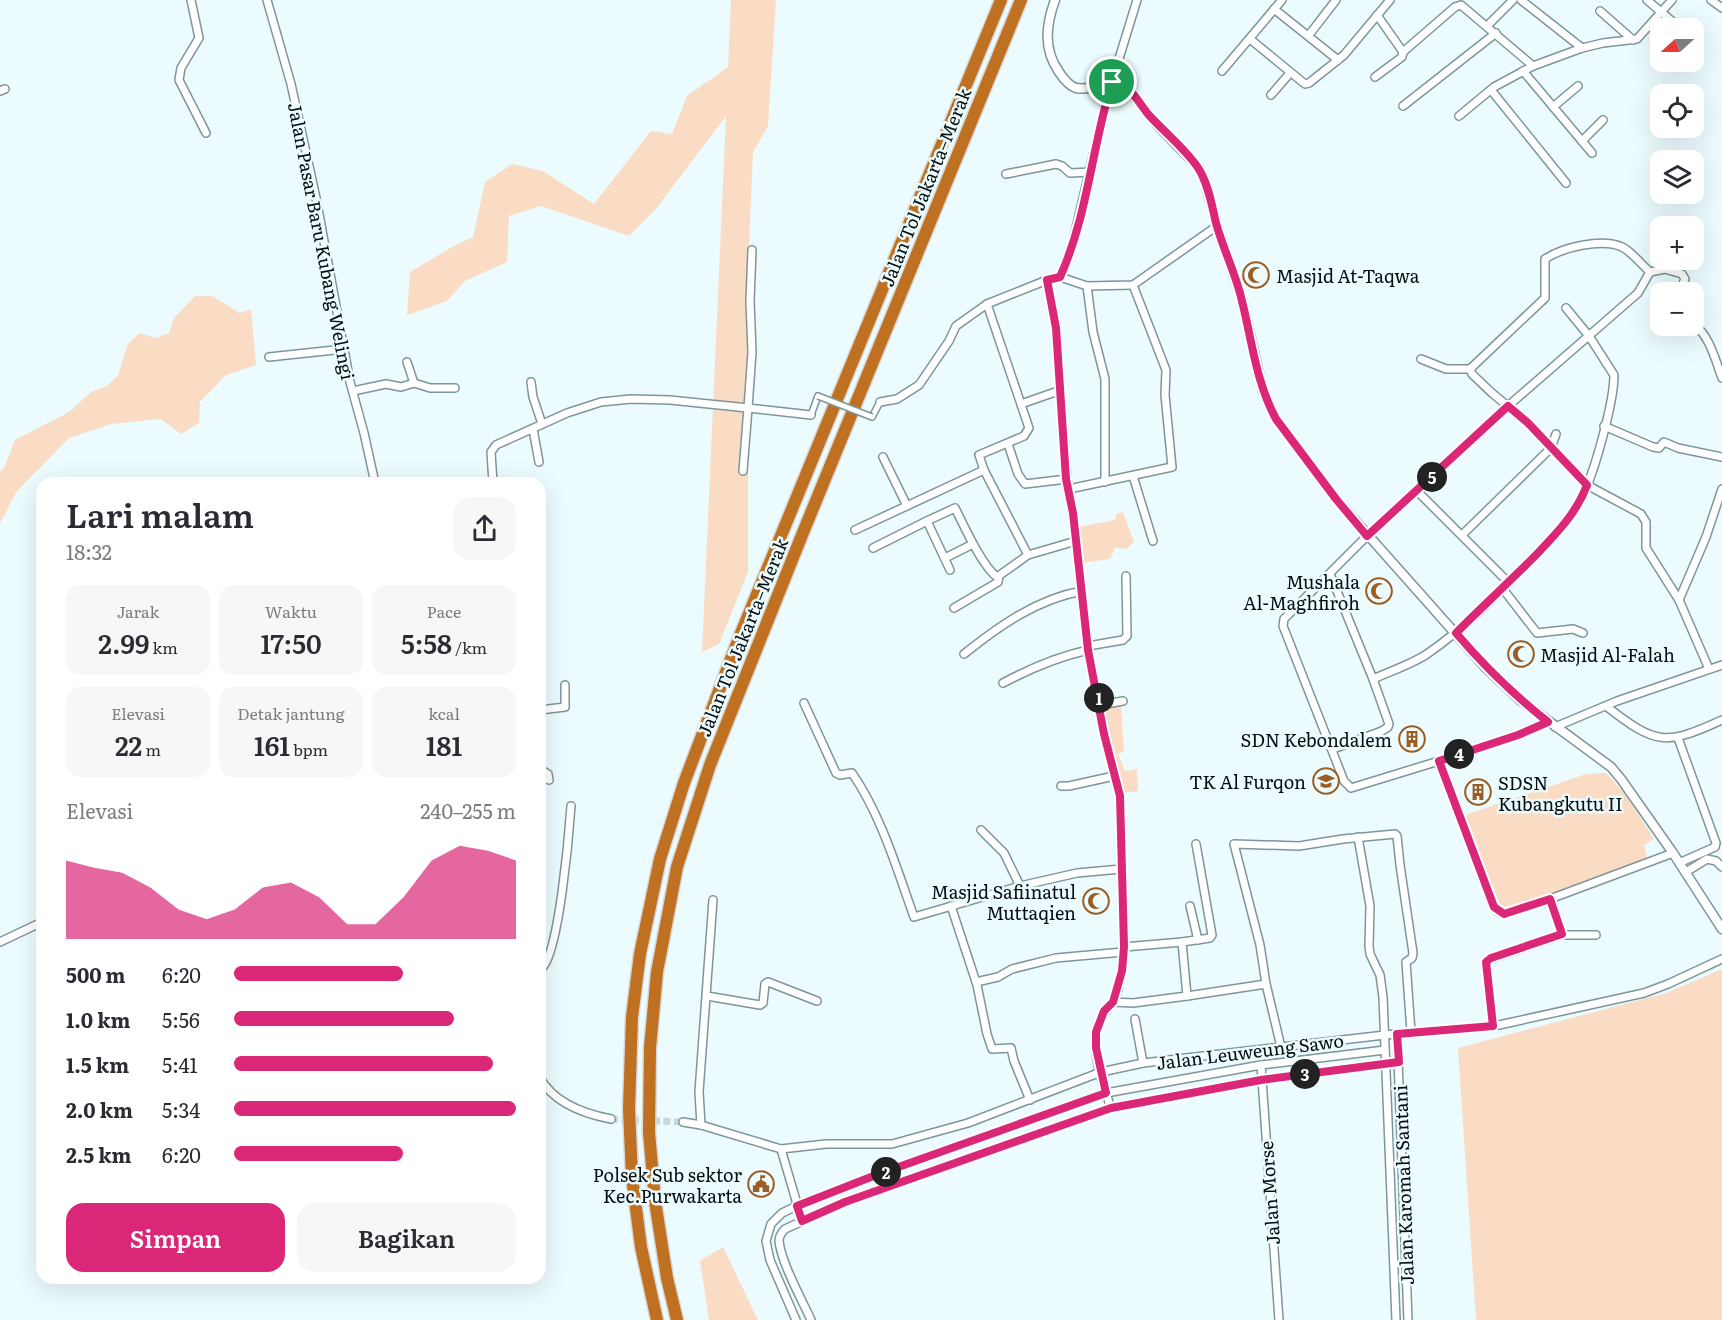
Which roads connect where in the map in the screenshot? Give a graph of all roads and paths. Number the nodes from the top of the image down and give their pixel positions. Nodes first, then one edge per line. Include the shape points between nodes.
1 (191, 0) edge
2 (267, 0) edge
3 (1001, 0) edge
4 (1021, 0) edge
5 (1055, 0) edge
6 (1137, 0) edge
7 (1282, 0) edge
8 (1336, 0) edge
9 (1390, 0) edge
10 (1513, 0) edge
11 (1521, 0) edge
12 (1647, 0) edge
13 (1672, 0) edge
14 (1711, 0) edge
15 (1721, 5) edge
16 (1274, 9) junction
17 (1600, 11) dead end
18 (1661, 12) junction
19 (1377, 15) junction
20 (1668, 18) edge
21 (1487, 26) junction
22 (1496, 33) junction
23 (1309, 35) junction
24 (1250, 39) junction
25 (1633, 40) junction
26 (1582, 48) junction
27 (1403, 52) junction
28 (1338, 60) junction
29 (1533, 66) junction
30 (1222, 70) dead end
31 (1523, 71) junction
32 (1290, 73) junction
33 (1375, 77) dead end
34 (1112, 82) junction
35 (1578, 86) dead end
36 (1491, 90) junction
37 (1270, 95) dead end
38 (1403, 106) dead end
39 (1553, 107) junction
40 (1459, 116) dead end
41 (1603, 120) dead end
42 (206, 133) dead end
43 (1581, 141) junction
44 (1592, 153) dead end
45 (1091, 172) junction
46 (1006, 174) dead end
47 (1566, 183) dead end
48 (1217, 226) junction
49 (752, 250) dead end
50 (1650, 272) junction
51 (1060, 277) junction
52 (1047, 280) junction
53 (1684, 282) edge
54 (1133, 285) junction
55 (1087, 286) junction
56 (987, 304) junction
57 (1566, 308) dead end
58 (1704, 335) edge
59 (1589, 336) junction
60 (344, 349) junction
61 (269, 357) dead end
62 (1420, 359) dead end
63 (407, 362) dead end
64 (1470, 369) junction
65 (1722, 378) edge
66 (531, 382) dead end
67 (414, 383) junction
68 (455, 388) dead end
69 (1061, 390) junction
70 (353, 391) junction
71 (880, 402) joint
72 (1021, 404) junction
73 (1508, 406) junction
74 (748, 408) junction
75 (811, 415) joint
76 (542, 424) junction
77 (1604, 426) junction
78 (533, 429) junction
79 (1556, 434) dead end
80 (1008, 444) junction
81 (1551, 448) junction
82 (883, 457) dead end
83 (1722, 458) edge
84 (539, 462) dead end
85 (984, 470) junction
86 (743, 471) dead end
87 (1133, 476) junction
88 (374, 477) edge
89 (493, 477) edge
90 (1066, 479) junction
91 (1105, 482) junction
92 (1587, 485) junction
93 (1069, 489) junction
94 (1722, 489) edge
95 (1416, 491) junction
96 (907, 506) junction
97 (927, 521) junction
98 (855, 530) dead end
99 (1462, 535) junction
100 (1367, 536) junction
101 (1076, 541) junction
102 (1153, 541) dead end
103 (974, 544) junction
104 (873, 548) dead end
105 (1028, 555) junction
106 (945, 558) junction
107 (950, 570) dead end
108 (1330, 574) junction
109 (999, 576) junction
110 (1126, 576) dead end
111 (1506, 586) junction
112 (1082, 591) junction
113 (1679, 600) junction
114 (954, 608) dead end
115 (1456, 633) junction
116 (1583, 633) dead end
117 (1088, 648) junction
118 (964, 654) dead end
119 (1722, 665) edge
120 (1709, 669) junction
121 (1374, 679) junction
122 (1003, 683) dead end
123 (565, 685) dead end
124 (1123, 701) dead end
125 (804, 703) dead end
126 (1100, 705) junction
127 (1605, 706) junction
128 (546, 709) edge
129 (1722, 720) edge
130 (1552, 725) junction
131 (1678, 738) junction
132 (1333, 749) junction
133 (1439, 761) junction
134 (546, 773) edge
135 (1114, 776) junction
136 (549, 780) dead end
137 (1061, 786) dead end
138 (572, 806) dead end
139 (981, 830) dead end
140 (1358, 837) junction
141 (1196, 844) dead end
142 (1674, 854) junction
143 (1679, 863) junction
144 (1722, 867) edge
145 (1121, 869) junction
146 (1686, 872) junction
147 (1020, 886) junction
148 (1550, 899) junction
149 (713, 900) dead end
150 (951, 906) junction
151 (1190, 906) dead end
152 (36, 925) edge
153 (1722, 930) edge
154 (1562, 934) junction
155 (1596, 935) dead end
156 (1198, 939) junction
157 (0, 942) edge
158 (1182, 942) junction
159 (1123, 950) junction
160 (1722, 959) edge
161 (546, 964) edge
162 (976, 983) junction
163 (1266, 984) junction
164 (707, 996) junction
165 (1188, 996) junction
166 (817, 1000) dead end
167 (1113, 1002) junction
168 (1135, 1019) dead end
169 (1493, 1026) junction
170 (1411, 1032) junction
171 (1397, 1034) junction
172 (1386, 1035) junction
173 (1281, 1047) junction
174 (1386, 1050) junction
175 (1399, 1062) junction
176 (1143, 1063) junction
177 (1386, 1064) junction
178 (1261, 1065) junction
179 (1101, 1072) junction
180 (1261, 1080) junction
181 (546, 1086) edge
182 (1106, 1093) junction
183 (1030, 1100) junction
184 (1111, 1108) junction
185 (612, 1119) tunnel mouth
186 (683, 1122) tunnel mouth
187 (701, 1125) junction
188 (781, 1149) junction
189 (840, 1190) junction
190 (845, 1202) junction
191 (797, 1206) junction
192 (802, 1221) junction
193 (771, 1224) junction
194 (1392, 1224) junction
195 (1405, 1224) junction
196 (781, 1232) junction
197 (657, 1320) edge
198 (677, 1320) edge
199 (796, 1320) edge
200 (811, 1320) edge
201 (1279, 1320) edge
202 (1396, 1320) edge
203 (1408, 1320) edge

1 - 42 street via 199,38 181,68 179,80
2 - 60 street, Jalan Pasar Baru Kubang Welingi via 291,84
3 - 197 highway, Jalan Tol Jakarta–Merak via 739,638 660,859 640,954 632,1017 629,1109 641,1247
4 - 198 highway, Jalan Tol Jakarta–Merak via 710,765 678,867 657,972 650,1048 655,1201
5 - 34 street via 1047,38 1055,67 1076,88
6 - 34 street
7 - 16 street
8 - 23 street
9 - 19 street
10 - 21 street
11 - 26 street
12 - 18 street
13 - 18 street
14 - 15 street
16 - 23 street
16 - 24 street
17 - 25 street
18 - 20 street
18 - 25 street
19 - 27 street
19 - 28 street
21 - 22 street
21 - 27 street via 1458,6
22 - 29 street
22 - 38 street
23 - 28 street
24 - 30 street
24 - 32 street
25 - 26 street
26 - 29 street
27 - 33 street via 1402,57
28 - 32 street via 1310,83 1305,84
29 - 31 street
31 - 36 street
31 - 39 street
32 - 37 street
34 - 45 street
34 - 48 street via 1127,88 1199,168
35 - 39 street
36 - 40 street
36 - 47 street
39 - 43 street
41 - 43 street
43 - 44 street
45 - 46 street via 1070,173 1056,164
45 - 51 street
48 - 54 street
48 - 100 street via 1242,299 1257,371 1269,406
49 - 74 street
50 - 53 street via 1665,269 1683,274
50 - 59 street via 1638,293
50 - 64 street via 1628,252 1610,244 1575,247 1551,256 1544,264 1545,298
51 - 52 street
51 - 55 street
52 - 56 street
52 - 69 street
54 - 55 street
54 - 87 street via 1166,370 1173,461 1172,467
55 - 91 street via 1105,379
56 - 71 street via 956,326 919,385 897,399
56 - 72 street
57 - 59 street
58 - 65 street
59 - 73 street
59 - 77 street via 1614,375
60 - 61 street
60 - 70 street, Jalan Pasar Baru Kubang Welingi
62 - 64 street via 1446,369
63 - 67 street
64 - 73 street
66 - 76 street
67 - 68 street via 429,388
67 - 70 street
69 - 72 street
69 - 90 street
70 - 88 street, Jalan Pasar Baru Kubang Welingi
71 - 75 street, bridge via 872,417 818,396
72 - 80 street via 1029,428 1024,436
73 - 81 street
73 - 95 street
74 - 75 street
74 - 76 street via 631,399 600,402
74 - 86 street
76 - 78 street
77 - 83 street via 1658,448 1664,442
77 - 92 street
78 - 84 street
78 - 89 street via 493,448
79 - 81 street
80 - 85 street via 980,453
80 - 90 street via 1025,484
81 - 92 street
81 - 99 street
82 - 96 street
85 - 96 street
85 - 105 street
87 - 91 street
87 - 102 street
90 - 93 street
91 - 93 street
92 - 111 street via 1568,519
92 - 113 street via 1641,514 1646,522 1646,548
93 - 101 street
94 - 113 street
95 - 99 street
95 - 100 street
96 - 98 street
97 - 103 street via 956,508
97 - 104 street
97 - 106 street
99 - 111 street
100 - 108 street
100 - 115 street
101 - 105 street
101 - 112 street
103 - 106 street
103 - 109 street via 995,576
105 - 109 street
106 - 107 street
108 - 121 street
108 - 132 street via 1284,619 1283,626
109 - 114 street via 998,582
110 - 117 street via 1127,636
111 - 115 street
111 - 116 street via 1537,633 1573,629
112 - 117 street
112 - 118 street via 1036,605
113 - 120 street
115 - 121 street via 1425,655
115 - 130 street via 1486,668
117 - 122 street via 1030,668
117 - 126 street
119 - 120 street
120 - 127 street
121 - 132 street via 1388,728
123 - 128 street via 565,707
124 - 126 street
125 - 150 street via 836,773 852,773 885,834 914,916
126 - 135 street
127 - 130 street
127 - 131 street via 1653,737
129 - 131 street
130 - 133 street
130 - 142 street via 1616,773
131 - 143 street via 1716,843 1715,847
132 - 133 street via 1344,781 1351,788
133 - 148 street via 1494,907 1504,914
134 - 136 street
135 - 137 street
135 - 145 street via 1120,796
138 - 161 street via 554,935
139 - 147 street via 1004,853
140 - 163 street via 1299,846 1234,844
140 - 170 street via 1398,836 1413,953 1406,962
140 - 172 street, Jalan Karomah Santani via 1370,906 1370,954 1380,975
141 - 156 street via 1212,935
142 - 143 street
142 - 148 street
143 - 146 street
144 - 146 street via 1707,859
145 - 147 street via 1077,873
145 - 159 street
146 - 153 street
147 - 150 street
148 - 154 street
149 - 164 street
150 - 162 street
151 - 156 street
152 - 157 street
154 - 155 street
154 - 169 street via 1486,962
156 - 158 street
158 - 159 street
158 - 165 street
159 - 162 street via 1056,958
159 - 167 street
160 - 169 street, Jalan Leuweung Sawo via 1644,993
162 - 183 street via 992,1049 1011,1048
163 - 165 street
163 - 173 street
164 - 166 street via 760,1005 768,982
164 - 187 street via 699,1092
165 - 167 street
167 - 179 street via 1104,1011 1096,1032
168 - 176 street
169 - 170 street, Jalan Leuweung Sawo
170 - 171 street, Jalan Leuweung Sawo
171 - 172 street, Jalan Leuweung Sawo
171 - 175 street, Jalan Karomah Santani
172 - 173 street, Jalan Leuweung Sawo
172 - 174 street, Jalan Karomah Santani
173 - 176 street, Jalan Leuweung Sawo
174 - 177 street, Jalan Karomah Santani
174 - 178 street
175 - 177 street
175 - 195 street, Jalan Karomah Santani
176 - 179 street, Jalan Leuweung Sawo
177 - 180 street
177 - 194 street, Jalan Karomah Santani
178 - 180 street, Jalan Morse
178 - 182 street
179 - 182 street
179 - 183 street, Jalan Leuweung Sawo
180 - 184 street
180 - 201 street, Jalan Morse
181 - 185 street via 567,1104
182 - 184 street
182 - 189 street
183 - 188 street, Jalan Leuweung Sawo via 900,1143
184 - 190 street
186 - 187 street
187 - 188 street
188 - 191 street
189 - 190 street
189 - 191 street
190 - 192 street
191 - 192 street
191 - 193 street
192 - 196 street
193 - 196 street
193 - 199 street via 766,1241 770,1260
194 - 195 street
194 - 202 street, Jalan Karomah Santani
195 - 203 street, Jalan Karomah Santani
196 - 200 street via 782,1254

